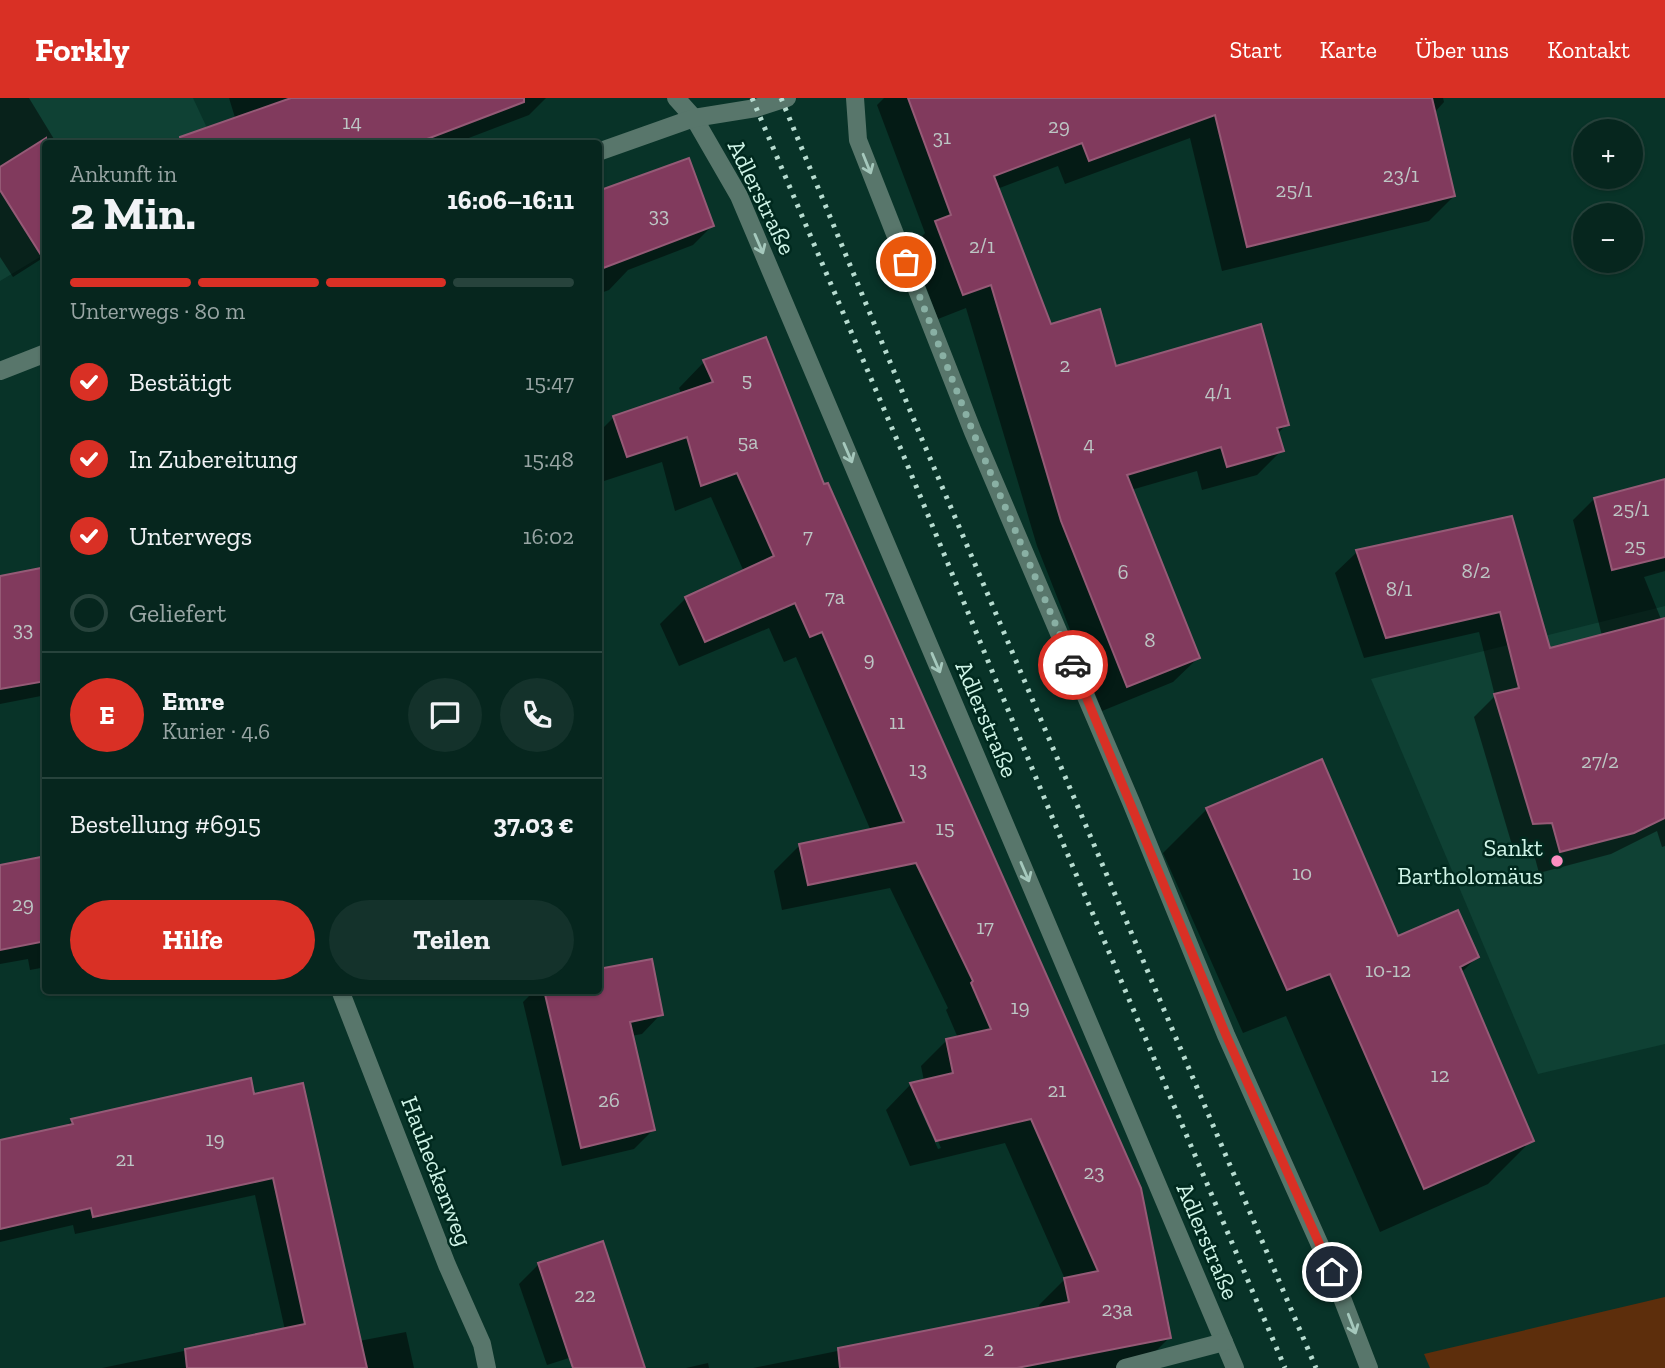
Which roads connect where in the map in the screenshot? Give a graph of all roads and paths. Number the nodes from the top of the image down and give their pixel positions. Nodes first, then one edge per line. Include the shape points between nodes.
1 (677, 98) edge
2 (787, 98) edge
3 (855, 98) edge
4 (694, 118) junction
5 (602, 151) edge
6 (42, 355) edge
7 (0, 372) edge
8 (342, 994) edge
9 (1224, 1342) junction
10 (487, 1368) edge
11 (1125, 1368) edge
12 (1235, 1368) edge
13 (1369, 1368) edge

1 - 4 street, Adlerstraße
2 - 4 street
3 -> 13 street via 858,140 973,432
4 - 5 street
4 -> 9 street, Adlerstraße via 739,196
6 - 7 street
8 - 10 street, Hauheckenweg via 482,1344
9 - 11 street
9 - 12 street, Adlerstraße

